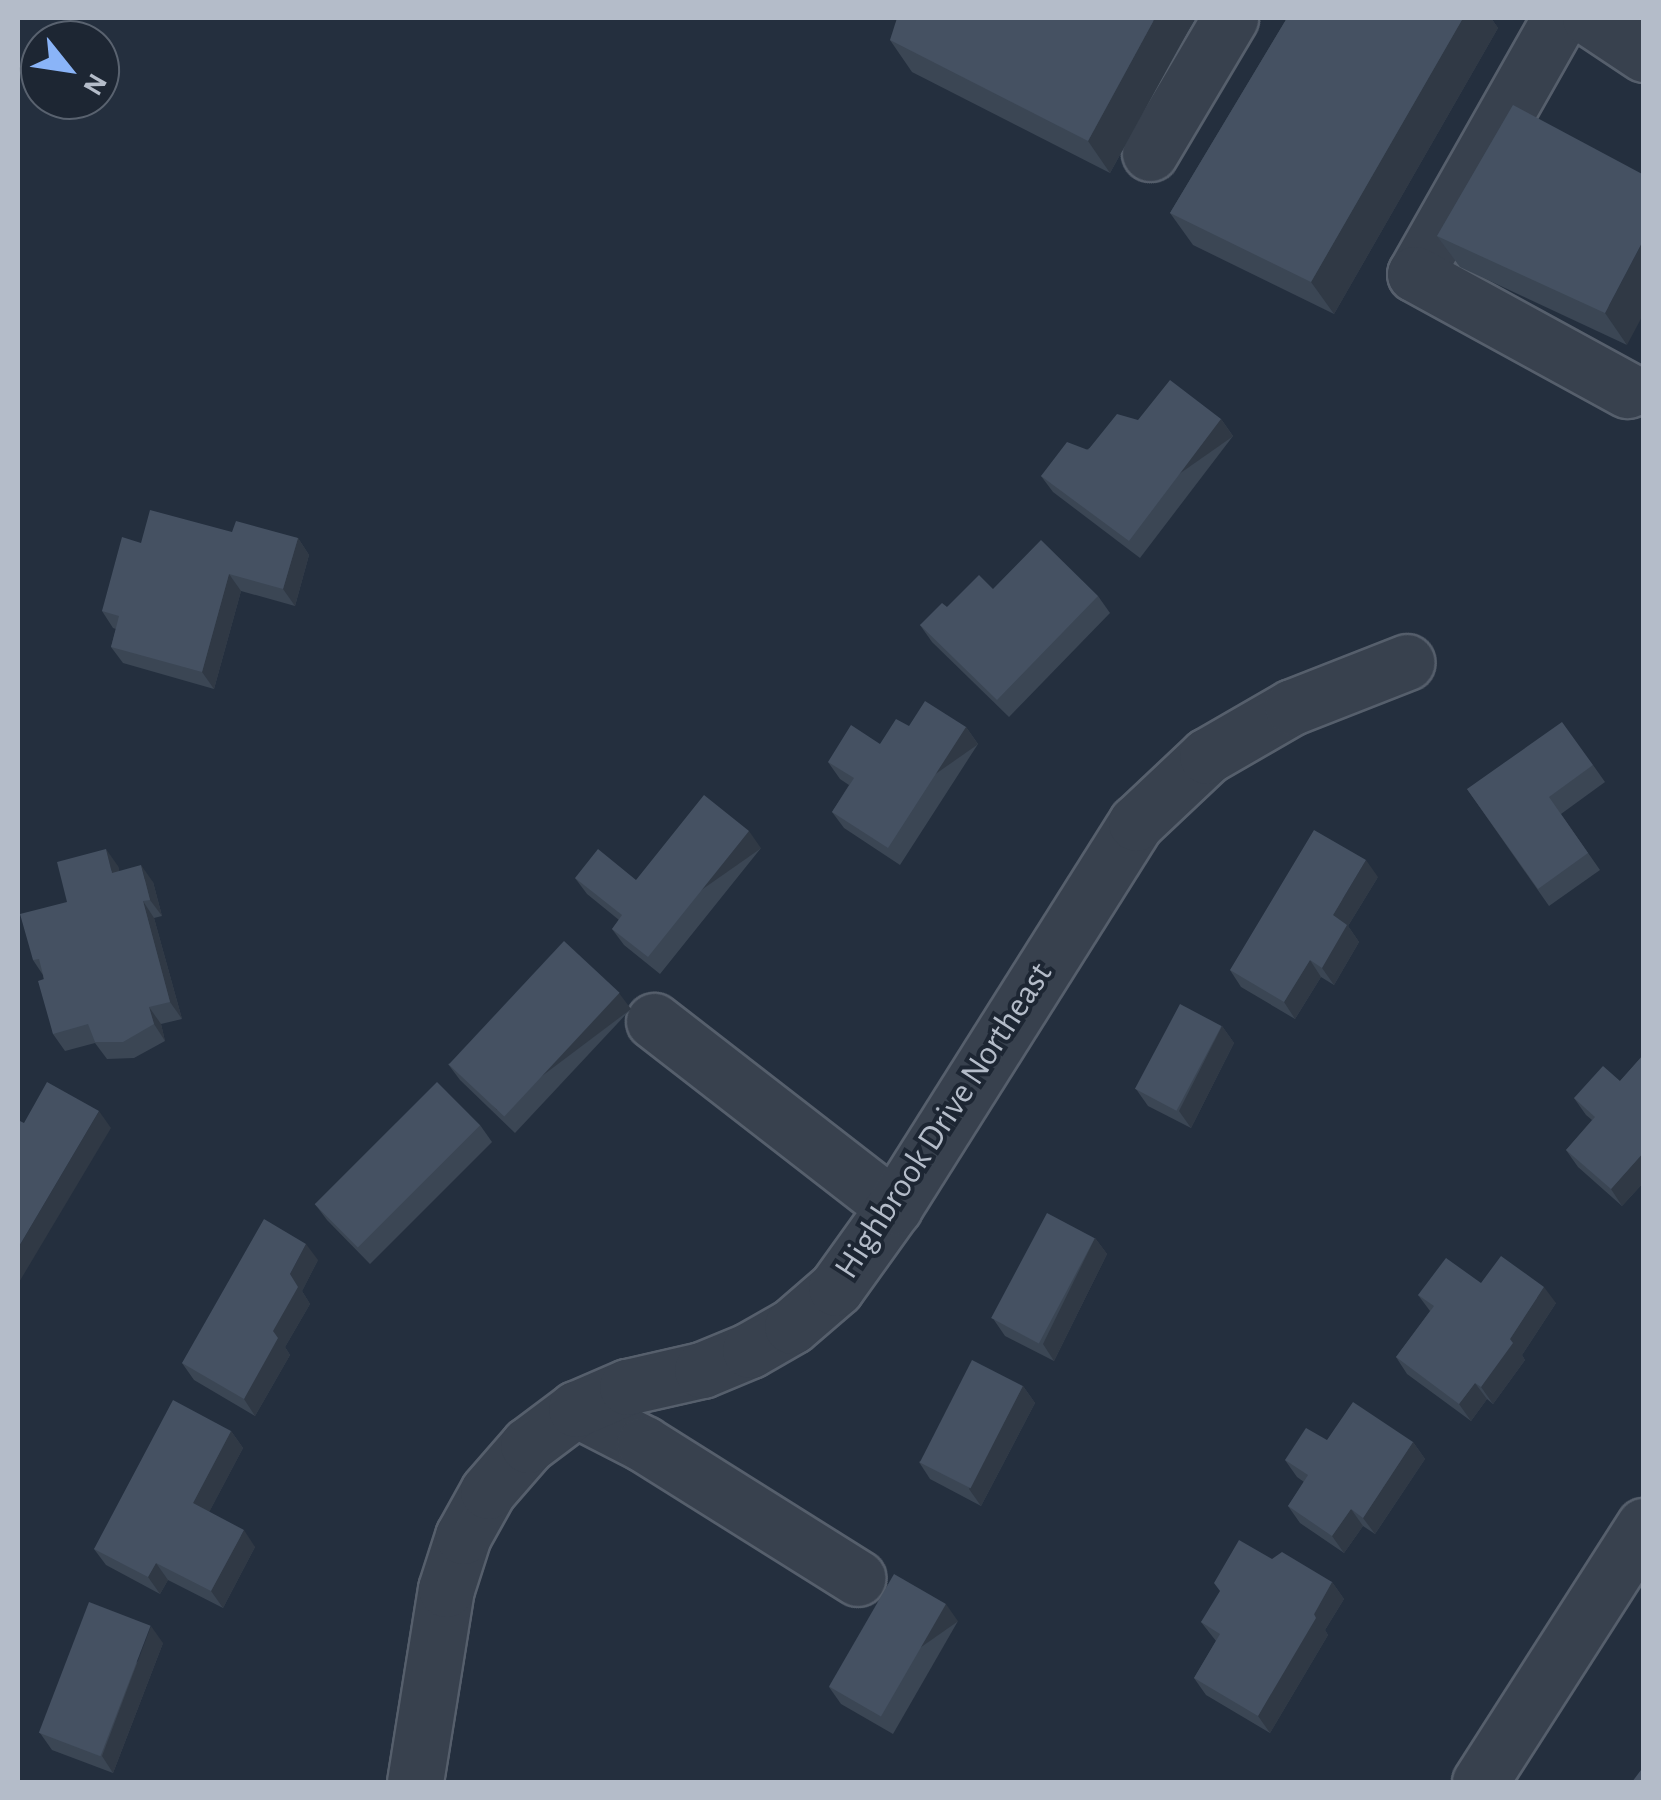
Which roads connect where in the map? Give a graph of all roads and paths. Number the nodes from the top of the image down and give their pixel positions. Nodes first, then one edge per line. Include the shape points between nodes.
1 (1230, 18) edge
2 (1560, 18) edge
3 (1590, 18) edge
4 (1644, 54) edge
5 (1150, 153) dead end
6 (1627, 390) dead end
7 (1407, 662) dead end
8 (654, 1022) dead end
9 (894, 1207) junction
10 (576, 1409) junction
11 (1644, 1526) edge
12 (858, 1578) dead end
13 (414, 1782) edge
14 (1480, 1782) edge

1 - 5 street
2 - 6 street via 1415,274
3 - 4 street
7 - 9 street, Highbrook Drive Northeast via 1292,707 1207,756 1136,823
8 - 9 street
9 - 10 street, Highbrook Drive Northeast via 836,1288 792,1326 702,1370 628,1387
10 - 12 street
10 - 13 street, Highbrook Drive Northeast via 528,1446 488,1491 463,1536 446,1589
11 - 14 street

